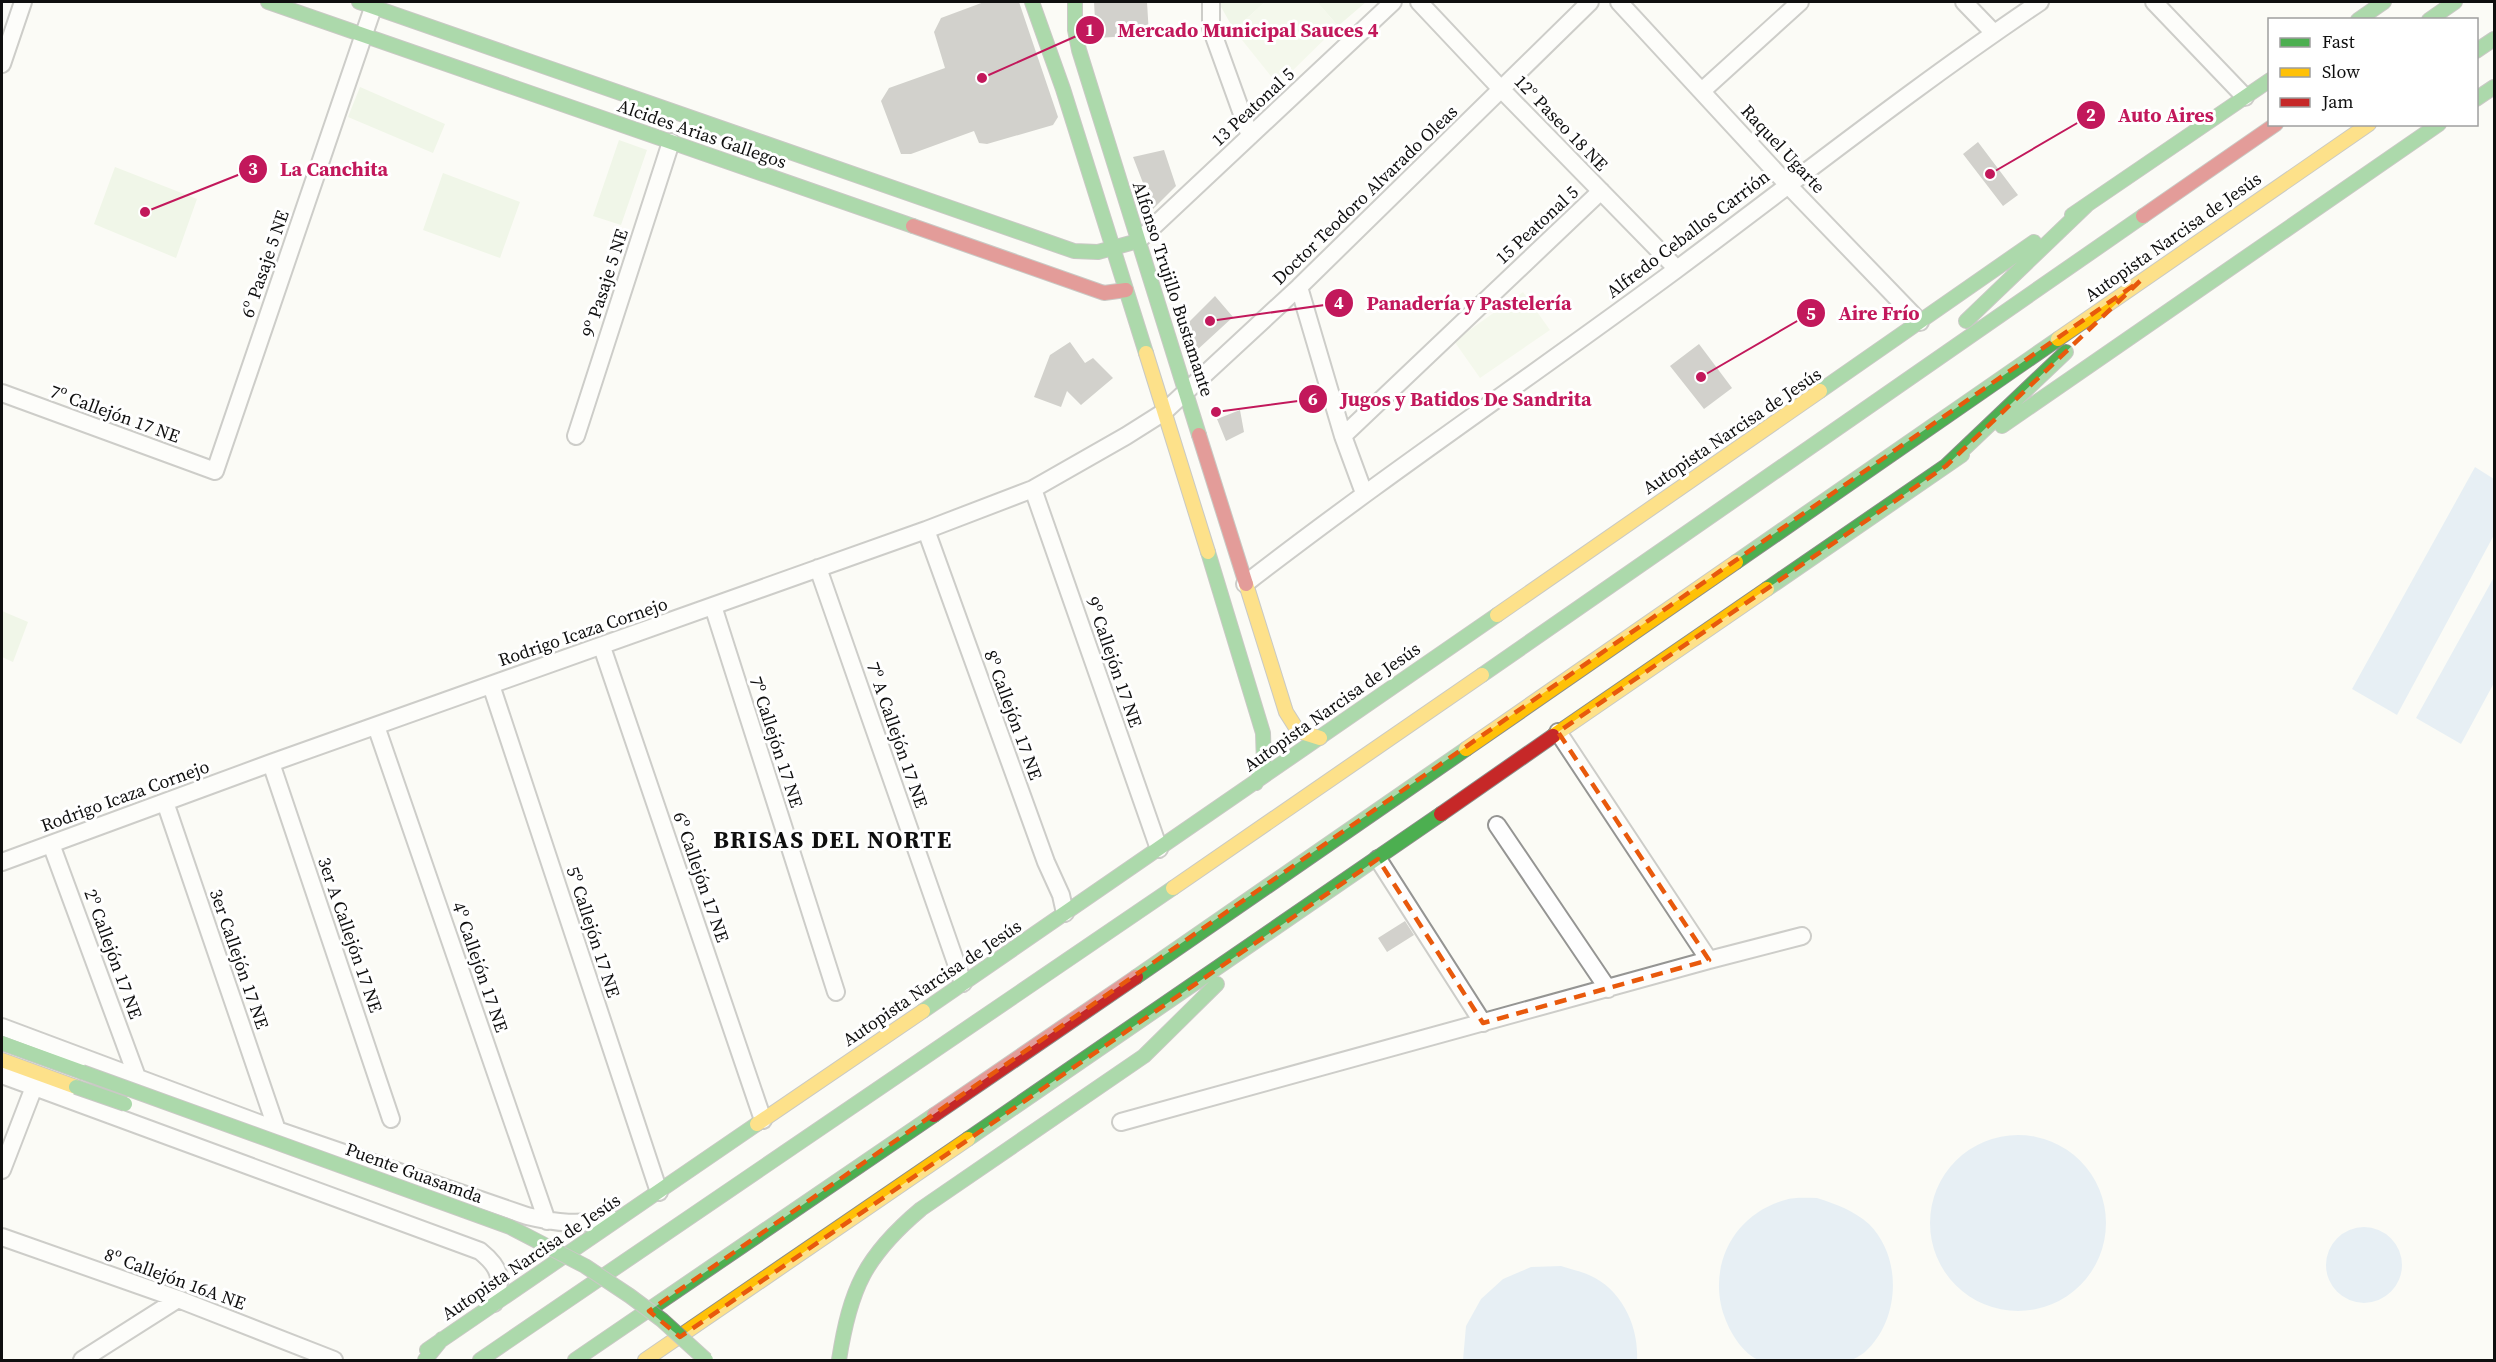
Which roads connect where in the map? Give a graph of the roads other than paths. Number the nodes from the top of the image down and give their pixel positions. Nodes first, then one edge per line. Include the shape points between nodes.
1 (23, 2) edge
2 (268, 2) edge
3 (1032, 2) edge
4 (1046, 2) edge
5 (1075, 2) edge
6 (1211, 2) edge
7 (1393, 2) edge
8 (1419, 2) edge
9 (1590, 2) edge
10 (1619, 2) edge
11 (1800, 2) edge
12 (1964, 2) edge
13 (2040, 2) edge
14 (2154, 2) edge
15 (2384, 2) edge
16 (2456, 2) edge
17 (369, 3) edge
18 (2361, 18) edge
19 (2432, 18) edge
20 (1994, 33) junction
21 (363, 34) junction
22 (2494, 39) edge
23 (1048, 44) junction
24 (2478, 50) edge
25 (2, 64) edge
26 (2268, 81) edge
27 (2494, 87) edge
28 (1501, 89) junction
29 (1703, 90) junction
30 (2245, 97) junction
31 (2478, 98) edge
32 (2273, 126) edge
33 (2366, 126) edge
34 (2436, 126) edge
35 (1250, 136) junction
36 (671, 142) junction
37 (1787, 184) junction
38 (1601, 191) junction
39 (2087, 205) junction
40 (1138, 241) junction
41 (1113, 249) junction
42 (1677, 269) junction
43 (2140, 281) junction
44 (1299, 287) junction
45 (1126, 290) junction
46 (1920, 322) junction
47 (1894, 390) junction
48 (1187, 392) junction
49 (2, 393) edge
50 (1164, 412) junction
51 (576, 436) dead end
52 (1343, 436) junction
53 (1946, 466) junction
54 (215, 471) joint
55 (1033, 489) junction
56 (1364, 493) junction
57 (926, 530) junction
58 (818, 568) junction
59 (1245, 584) junction
60 (713, 606) junction
61 (602, 647) junction
62 (491, 685) junction
63 (376, 726) junction
64 (1558, 732) junction
65 (1320, 738) junction
66 (271, 763) junction
67 (1256, 783) junction
68 (165, 802) junction
69 (1497, 825) dead end
70 (51, 844) junction
71 (1159, 849) junction
72 (1378, 859) junction
73 (2, 862) edge
74 (1065, 913) junction
75 (1266, 936) junction
76 (1802, 936) dead end
77 (1709, 960) junction
78 (963, 983) junction
79 (1608, 989) junction
80 (836, 992) dead end
81 (1483, 1023) junction
82 (2, 1027) edge
83 (2, 1043) edge
84 (2, 1060) edge
85 (2, 1075) edge
86 (137, 1077) junction
87 (34, 1087) junction
88 (142, 1110) dead end
89 (391, 1119) dead end
90 (763, 1120) junction
91 (1121, 1122) dead end
92 (277, 1130) junction
93 (296, 1165) dead end
94 (2, 1170) edge
95 (659, 1192) junction
96 (626, 1214) junction
97 (547, 1221) junction
98 (2, 1237) edge
99 (178, 1299) junction
100 (494, 1303) junction
101 (442, 1339) junction
102 (82, 1360) edge
103 (334, 1360) edge
104 (412, 1360) edge
105 (425, 1360) edge
106 (480, 1360) edge
107 (575, 1360) edge
108 (645, 1360) edge
109 (688, 1360) edge
110 (706, 1360) edge
111 (839, 1360) edge

1 - 25 street
2 - 21 main road, Alcides Arias Gallegos
3 - 23 main road
4 - 23 main road
5 - 40 main road, Alfonso Trujillo Bustamante via 1079,50
6 - 35 street via 1211,28
7 - 35 street, 13 Peatonal 5
8 - 28 street, 12° Paseo 18 NE
9 - 28 street, Doctor Teodoro Alvarado Oleas
10 - 29 street, Raquel Ugarte
11 - 29 street
12 - 20 street
13 - 20 street, Alfredo Ceballos Carrión
14 - 30 street
15 - 18 main road
16 - 19 main road
17 - 21 street, 6º Pasaje 5 NE
17 - 41 main road, Alcides Arias Gallegos via 1074,251
20 - 37 street, Alfredo Ceballos Carrión
21 - 36 main road, Alcides Arias Gallegos
21 - 54 street, 6º Pasaje 5 NE
22 - 24 main road
23 - 41 main road
26 - 30 main road, Autopista Narcisa de Jesús
27 - 31 main road
28 - 38 street, 12° Paseo 18 NE
28 - 44 street, Doctor Teodoro Alvarado Oleas
29 - 37 street, Raquel Ugarte
30 - 39 main road, Autopista Narcisa de Jesús
32 - 47 main road, Autopista Narcisa de Jesús
33 - 43 main road, Autopista Narcisa de Jesús
34 - 53 main road
35 - 40 street, 13 Peatonal 5
36 - 45 main road, Alcides Arias Gallegos via 1104,293
36 - 51 street, 9º Pasaje 5 NE
37 - 42 street, Alfredo Ceballos Carrión
37 - 46 street, Raquel Ugarte
38 - 42 street, 12° Paseo 18 NE
38 - 52 street, 15 Peatonal 5
39 - 46 main road, Autopista Narcisa de Jesús
39 - 47 main road
40 - 41 main road, Alcides Arias Gallegos
40 - 48 main road, Alfonso Trujillo Bustamante
41 - 45 main road
42 - 56 street, Alfredo Ceballos Carrión
43 - 53 main road
43 - 107 main road, Autopista Narcisa de Jesús via 1289,873
44 - 48 street, Doctor Teodoro Alvarado Oleas
44 - 52 street
45 - 50 main road
46 - 65 main road, Autopista Narcisa de Jesús
47 - 106 main road, Autopista Narcisa de Jesús
48 - 50 street, Doctor Teodoro Alvarado Oleas
48 - 59 main road, Alfonso Trujillo Bustamante
49 - 54 street, 7º Callejón 17 NE
50 - 55 street, Rodrigo Icaza Cornejo
50 - 67 main road via 1255,702 1266,752 1263,773
52 - 56 street
53 - 64 main road
55 - 57 street, Rodrigo Icaza Cornejo
55 - 71 street, 9º Callejón 17 NE
56 - 59 street, Alfredo Ceballos Carrión
57 - 58 street, Rodrigo Icaza Cornejo
57 - 74 street, 8º Callejón 17 NE
58 - 60 street, Rodrigo Icaza Cornejo
58 - 78 street, 7º A Callejón 17 NE
59 - 65 main road, Alfonso Trujillo Bustamante via 1293,727 1300,734
60 - 61 street, Rodrigo Icaza Cornejo
60 - 80 street, 7º Callejón 17 NE
61 - 62 street, Rodrigo Icaza Cornejo
61 - 90 street, 6º Callejón 17 NE
62 - 63 street, Rodrigo Icaza Cornejo
62 - 95 street, 5º Callejón 17 NE
63 - 66 street, Rodrigo Icaza Cornejo
63 - 97 street, 4º Callejón 17 NE
64 - 72 main road
64 - 77 street
65 - 67 main road, Autopista Narcisa de Jesús
66 - 68 street, Rodrigo Icaza Cornejo
66 - 89 street, 3er A Callejón 17 NE
67 - 71 main road, Autopista Narcisa de Jesús
68 - 70 street, Rodrigo Icaza Cornejo
68 - 92 street, 3er Callejón 17 NE
69 - 79 street
70 - 73 street, Rodrigo Icaza Cornejo
70 - 86 street, 2º Callejón 17 NE
71 - 74 main road, Autopista Narcisa de Jesús
72 - 75 main road
72 - 81 street
74 - 78 main road, Autopista Narcisa de Jesús
75 - 108 main road
75 - 111 main road via 1144,1056 893,1231 862,1272 848,1311
76 - 77 street
77 - 79 street
78 - 90 main road, Autopista Narcisa de Jesús
79 - 81 street
81 - 91 street
82 - 86 street
83 - 110 main road, Puente Guasamda, bridge via 510,1227 585,1266 630,1296
84 - 88 main road, bridge
85 - 87 street
86 - 92 street
87 - 94 street
87 - 100 street via 480,1251 497,1268 500,1279
90 - 95 main road, Autopista Narcisa de Jesús
92 - 97 street
93 - 109 main road, Puente Guasamda via 473,1227 546,1260 617,1303
95 - 96 main road, Autopista Narcisa de Jesús
96 - 97 street via 589,1224
96 - 100 main road, Autopista Narcisa de Jesús
98 - 99 street, 8º Callejón 16A NE
99 - 102 street
99 - 103 street, 8º Callejón 16A NE
100 - 101 main road, Autopista Narcisa de Jesús
101 - 104 main road, Autopista Narcisa de Jesús
101 - 105 main road

